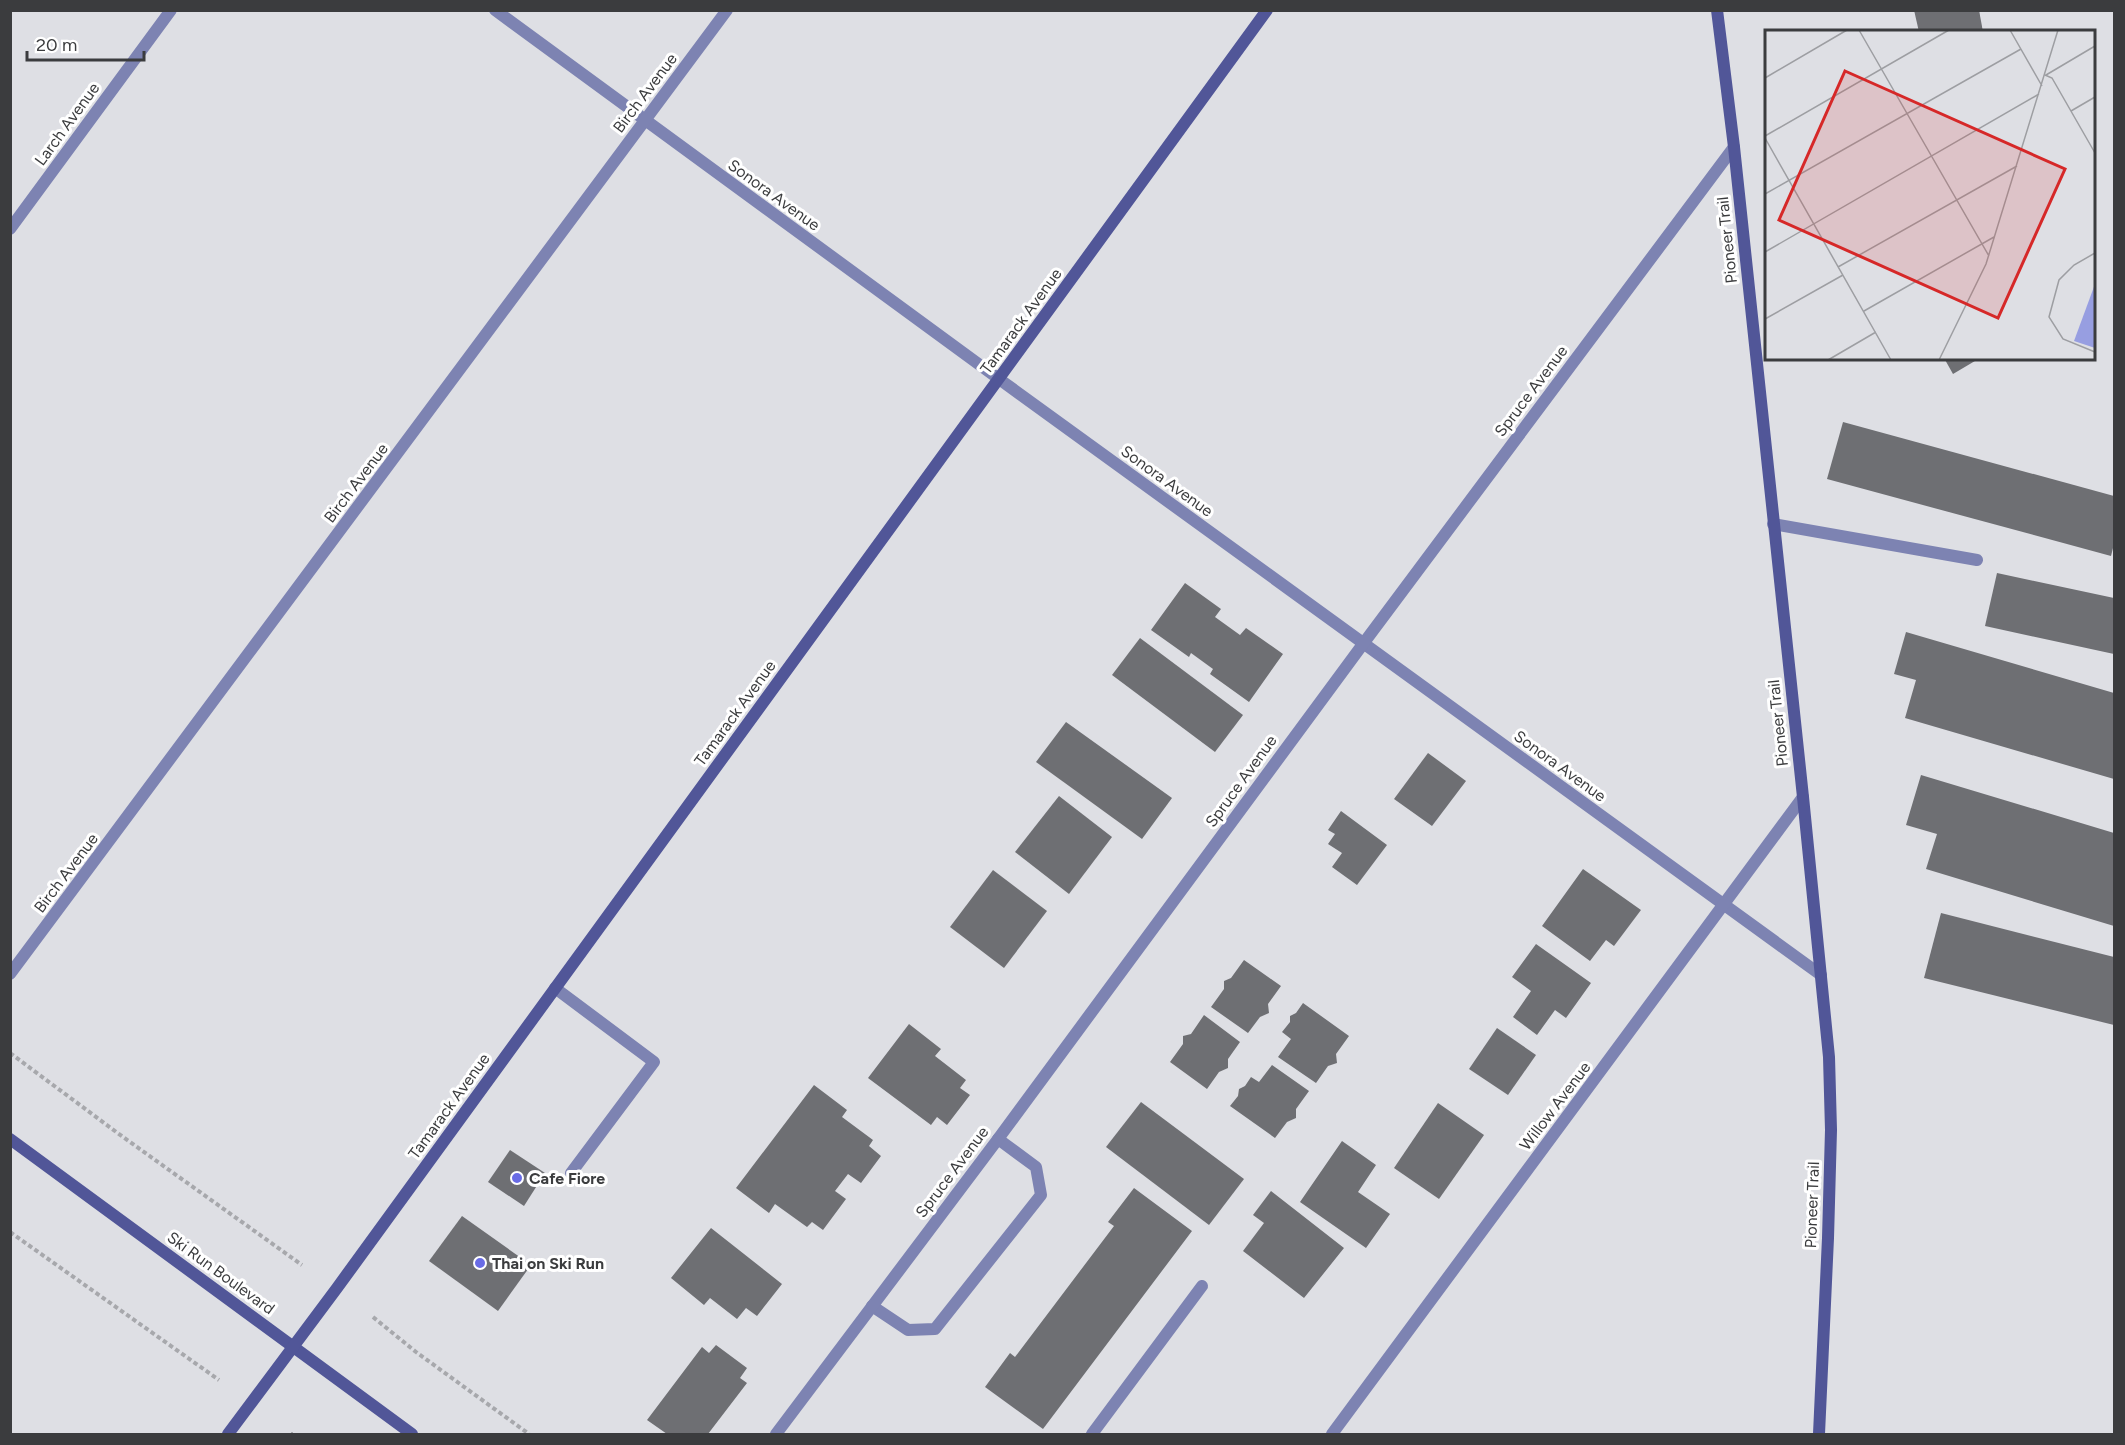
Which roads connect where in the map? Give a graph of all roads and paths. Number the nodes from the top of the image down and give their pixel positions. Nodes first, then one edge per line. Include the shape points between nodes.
1 (171, 10) edge
2 (495, 10) edge
3 (727, 10) edge
4 (1267, 10) edge
5 (1717, 10) edge
6 (645, 120) junction
7 (1734, 147) junction
8 (10, 229) edge
9 (999, 379) junction
10 (1773, 524) junction
11 (1977, 560) dead end
12 (1363, 644) junction
13 (1803, 797) junction
14 (1724, 906) junction
15 (10, 974) edge
16 (1821, 975) junction
17 (555, 988) junction
18 (10, 1053) edge
19 (10, 1139) edge
20 (998, 1139) junction
21 (572, 1173) dead end
22 (10, 1232) edge
23 (302, 1265) dead end
24 (1202, 1286) dead end
25 (872, 1306) junction
26 (373, 1317) dead end
27 (294, 1347) junction
28 (219, 1380) dead end
29 (228, 1434) edge
30 (412, 1434) edge
31 (529, 1434) edge
32 (776, 1434) edge
33 (1092, 1434) edge
34 (1332, 1434) edge
35 (1819, 1434) edge

1 - 8 street, Larch Avenue
2 - 6 street, Sonora Avenue
3 - 6 street, Birch Avenue
4 - 9 main road, Tamarack Avenue
5 - 7 main road, Pioneer Trail
6 - 9 street, Sonora Avenue
6 - 15 street, Birch Avenue
7 - 10 main road, Pioneer Trail
7 - 12 street, Spruce Avenue
9 - 12 street, Sonora Avenue
9 - 17 main road, Tamarack Avenue
10 - 11 street
10 - 13 main road, Pioneer Trail
12 - 14 street, Sonora Avenue
12 - 20 street, Spruce Avenue
13 - 14 street, Willow Avenue
13 - 16 main road, Pioneer Trail
14 - 16 street, Sonora Avenue
14 - 34 street, Willow Avenue
16 - 35 main road, Pioneer Trail via 1830,1130
17 - 21 street via 654,1062
17 - 27 main road, Tamarack Avenue
18 - 23 path
19 - 27 main road, Ski Run Boulevard
20 - 25 street, Spruce Avenue
20 - 25 street via 1036,1167 1041,1195 935,1329 908,1330
22 - 28 path
24 - 33 street
25 - 32 street, Spruce Avenue
26 - 31 path
27 - 29 main road, Tamarack Avenue
27 - 30 main road, Ski Run Boulevard

